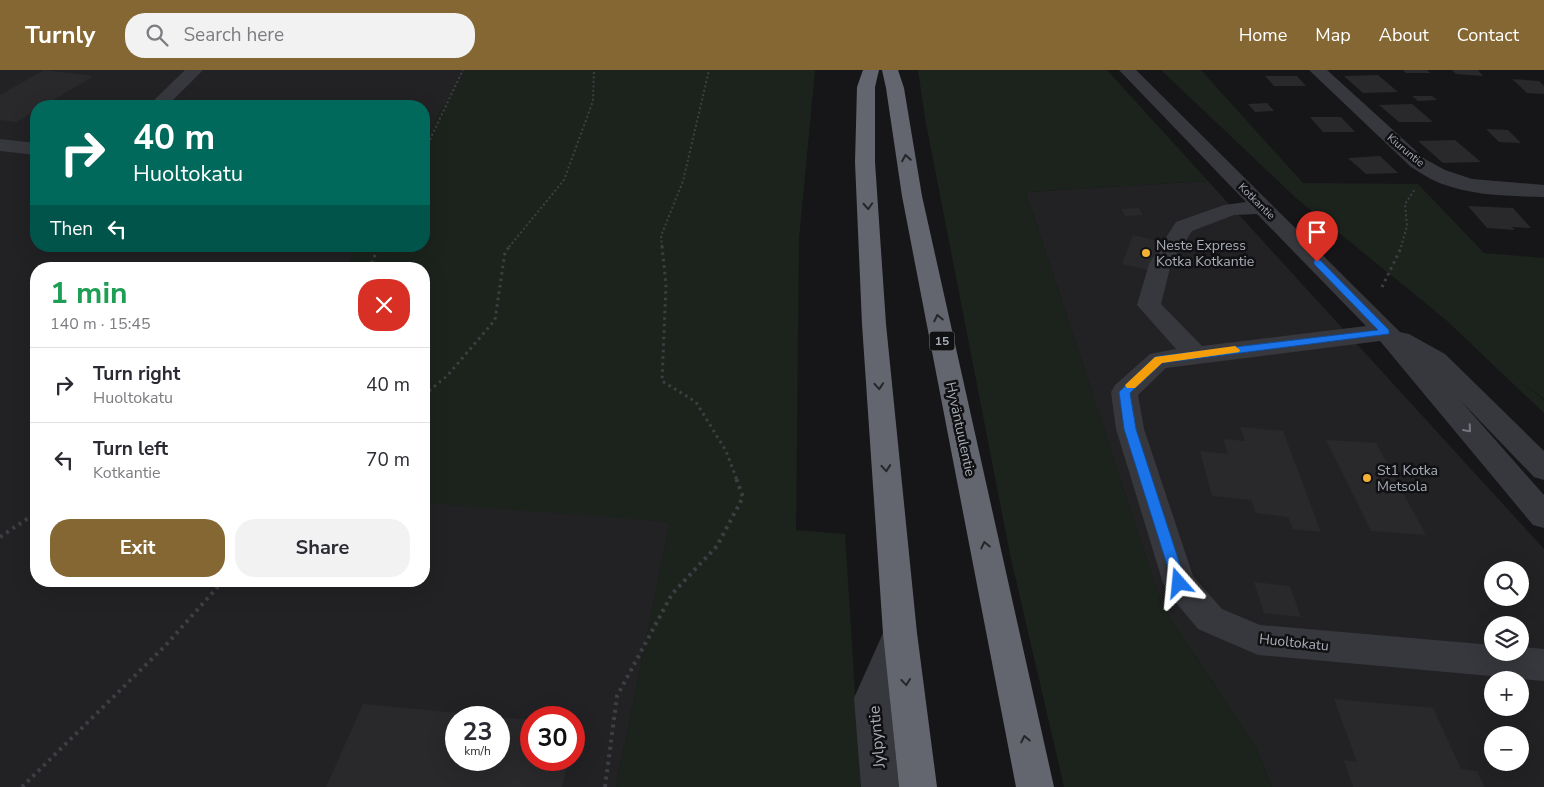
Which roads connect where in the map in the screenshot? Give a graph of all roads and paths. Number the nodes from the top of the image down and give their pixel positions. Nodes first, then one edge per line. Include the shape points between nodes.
1 (195, 70) edge
2 (463, 70) edge
3 (594, 70) edge
4 (709, 70) edge
5 (871, 70) edge
6 (890, 70) edge
7 (1127, 70) edge
8 (1317, 70) edge
9 (163, 100) edge
10 (430, 141) edge
11 (0, 145) edge
12 (30, 148) edge
13 (1432, 170) junction
14 (1544, 191) edge
15 (1262, 206) junction
16 (1381, 289) dead end
17 (1386, 332) junction
18 (1195, 354) junction
19 (430, 390) edge
20 (1544, 469) edge
21 (1544, 516) edge
22 (30, 517) edge
23 (0, 537) edge
24 (219, 587) edge
25 (900, 633) junction
26 (1544, 665) edge
27 (22, 787) edge
28 (605, 787) edge
29 (880, 787) edge
30 (918, 787) edge
31 (1035, 787) edge

1 - 9 street
2 - 10 path
3 - 19 path via 593,101 564,180 505,252 496,320 447,376
4 - 28 path via 683,181 661,236 666,285 662,381 696,402 726,452 743,497 717,546 672,594 617,696
5 -> 25 highway via 866,87 866,162 874,324
31 -> 6 highway, Hyväntuulentie / 15 via 912,196
7 - 15 street, Kotkantie
8 - 13 street, Kiuruntie via 1418,163
11 - 12 street
13 - 14 street, Kiuruntie via 1450,180 1504,190
13 - 16 path via 1405,204 1407,226 1400,252
15 - 17 street, Kotkantie
15 - 18 street via 1232,209 1184,227 1160,264 1150,305
17 - 18 street, Huoltokatu
17 - 20 street, Kotkantie via 1436,360
17 -> 21 street, Kotkantie
18 - 26 street, Huoltokatu via 1159,360 1124,392 1130,429 1179,583 1210,619 1258,640
22 - 23 path
24 - 27 path via 165,646
25 - 29 street, Jylpyntie via 872,698
25 -> 30 highway

